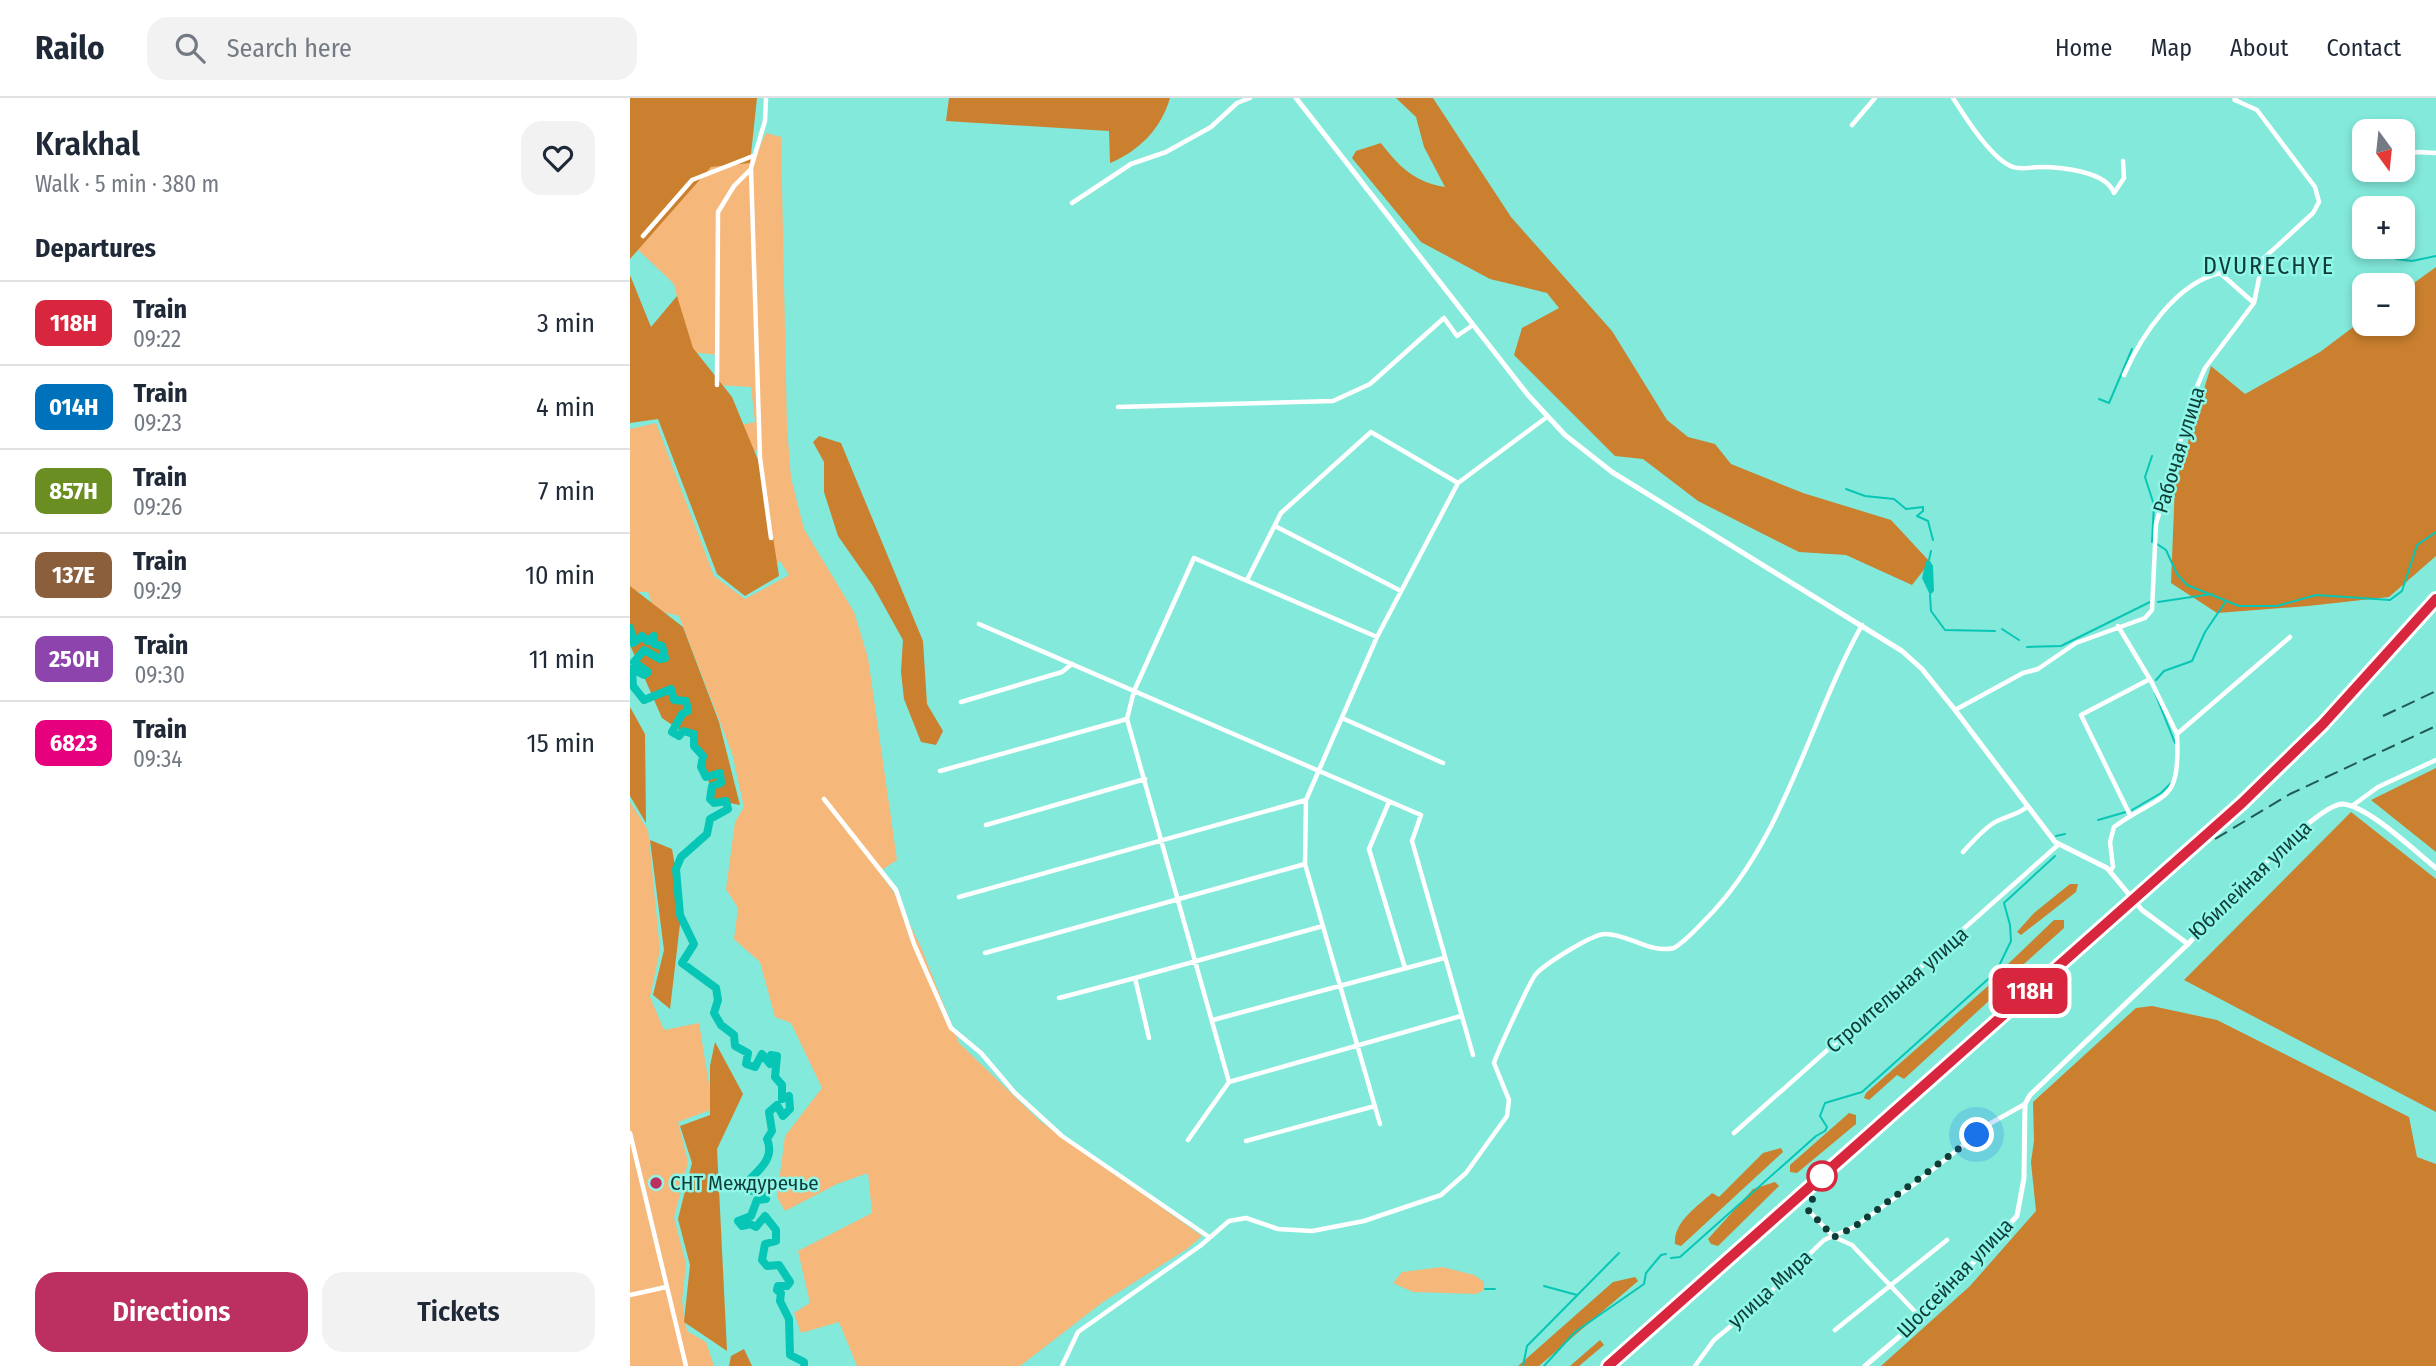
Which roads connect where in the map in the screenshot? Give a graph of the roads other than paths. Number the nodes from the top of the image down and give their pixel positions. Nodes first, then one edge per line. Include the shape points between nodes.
1 (766, 98) edge
2 (1251, 98) edge
3 (1296, 98) edge
4 (1875, 98) edge
5 (1953, 98) edge
6 (2235, 99) edge
7 (1852, 125) dead end
8 (2415, 153) edge
9 (2436, 153) edge
10 (754, 155) junction
11 (2123, 161) dead end
12 (751, 168) junction
13 (1072, 203) dead end
14 (643, 236) dead end
15 (2254, 303) junction
16 (1473, 325) junction
17 (2124, 375) dead end
18 (717, 385) dead end
19 (1118, 407) dead end
20 (1548, 417) junction
21 (1458, 483) junction
22 (1275, 526) junction
23 (771, 538) dead end
24 (1247, 580) junction
25 (1401, 591) junction
26 (979, 624) dead end
27 (1862, 624) junction
28 (2118, 626) junction
29 (1377, 637) junction
30 (2290, 637) dead end
31 (1072, 664) junction
32 (2150, 679) junction
33 (1134, 691) junction
34 (961, 702) dead end
35 (1955, 710) junction
36 (1342, 718) junction
37 (1127, 719) junction
38 (2177, 734) junction
39 (2436, 760) edge
40 (1443, 763) dead end
41 (940, 771) dead end
42 (1319, 773) junction
43 (1145, 779) junction
44 (824, 799) dead end
45 (1306, 800) junction
46 (1389, 802) junction
47 (2027, 807) junction
48 (2351, 807) junction
49 (2130, 815) junction
50 (986, 825) dead end
51 (1163, 840) junction
52 (2058, 845) junction
53 (1963, 852) dead end
54 (1305, 864) junction
55 (2436, 868) edge
56 (2110, 871) junction
57 (959, 897) dead end
58 (1179, 901) junction
59 (1323, 926) junction
60 (2188, 944) junction
61 (985, 953) dead end
62 (1444, 958) junction
63 (1196, 960) junction
64 (1405, 968) junction
65 (1135, 978) junction
66 (1341, 987) junction
67 (1059, 999) dead end
68 (1461, 1017) junction
69 (1213, 1020) junction
70 (1149, 1038) dead end
71 (1358, 1046) junction
72 (1473, 1055) dead end
73 (1229, 1082) junction
74 (2025, 1104) junction
75 (1375, 1106) junction
76 (1380, 1124) dead end
77 (630, 1133) edge
78 (1734, 1133) dead end
79 (1188, 1140) dead end
80 (1245, 1141) dead end
81 (1808, 1210) dead end
82 (1209, 1237) junction
83 (1834, 1237) junction
84 (1947, 1240) dead end
85 (1889, 1284) junction
86 (666, 1287) junction
87 (630, 1295) edge
88 (1922, 1318) junction
89 (1835, 1330) dead end
90 (686, 1366) edge
91 (1062, 1366) edge
92 (1695, 1366) edge
93 (1865, 1366) edge

1 - 10 street via 765,121
2 - 13 street via 1237,103 1211,127 1166,152 1131,164
3 - 16 main road, Юбилейная улица
4 - 7 street
5 - 11 street via 1998,157 2014,168 2078,172 2101,179 2114,193 2124,178
6 - 15 street, Рабочая улица via 2257,110 2319,197 2313,213 2263,260
8 - 9 street
10 - 12 street
10 - 14 street via 692,180
12 - 18 street via 719,212
12 - 23 street via 760,458
15 - 17 street via 2220,273 2211,275 2172,302
15 - 28 street, Рабочая улица via 2205,368 2195,391 2156,524 2152,610 2145,618
16 - 19 street via 1457,336 1444,318 1370,384 1333,401
16 - 20 main road, Юбилейная улица
20 - 21 street
20 - 27 main road, Юбилейная улица via 1612,472
21 - 22 street via 1371,432 1281,513
21 - 25 street
22 - 24 street
22 - 25 street
24 - 29 street
24 - 33 street via 1194,558
25 - 29 street
26 - 31 street
27 - 35 main road, Юбилейная улица via 1909,658
27 - 82 street via 1774,820 1740,881 1713,912 1674,948 1658,949 1600,934 1584,939 1535,975 1494,1063 1509,1100 1507,1116 1457,1182 1433,1200 1357,1223 1290,1231 1243,1218 1225,1223
28 - 32 street
28 - 35 street, Рабочая улица via 2076,643 2038,669
29 - 36 street
30 - 38 street
31 - 33 street
31 - 34 street via 1062,672
32 - 38 street
32 - 49 street via 2081,715
33 - 37 street
33 - 42 street
35 - 47 main road, Юбилейная улица
36 - 40 street
36 - 42 street
37 - 41 street
37 - 43 street
38 - 49 street via 2176,782 2163,796
39 - 48 street via 2378,787
42 - 45 street
42 - 46 street
43 - 50 street
43 - 51 street
44 - 82 street via 896,890 951,1028 1062,1136
45 - 51 street
45 - 54 street
46 - 62 street via 1421,816 1412,841
46 - 64 street via 1369,849
47 - 52 main road, Юбилейная улица
47 - 53 street via 1991,824
48 - 55 main road
48 - 60 main road, Юбилейная улица via 2326,808 2312,819
49 - 56 street via 2113,827 2110,835
51 - 57 street
51 - 58 street
52 - 56 main road, Юбилейная улица
52 - 78 street, Строительная улица
54 - 58 street
54 - 59 street
56 - 60 main road, Юбилейная улица via 2143,910
58 - 61 street
58 - 63 street
59 - 63 street
59 - 66 street
60 - 74 main road, Шоссейная улица
62 - 64 street
62 - 68 street
63 - 65 street
63 - 69 street
64 - 66 street
65 - 67 street
65 - 70 street
66 - 69 street
66 - 71 street
68 - 71 street
68 - 72 street
69 - 73 street
71 - 73 street
71 - 75 street
73 - 79 street
74 - 83 street, улица Мира via 1991,1122 1916,1183
74 - 88 main road, Шоссейная улица via 2024,1178 2017,1216
75 - 76 street
75 - 80 street
77 - 86 street
81 - 83 street
82 - 91 street via 1078,1332
83 - 85 street via 1852,1245
83 - 92 street, улица Мира via 1824,1240 1714,1340
84 - 85 street
85 - 88 street
85 - 89 street
86 - 87 street
86 - 90 street
88 - 93 main road, Шоссейная улица

